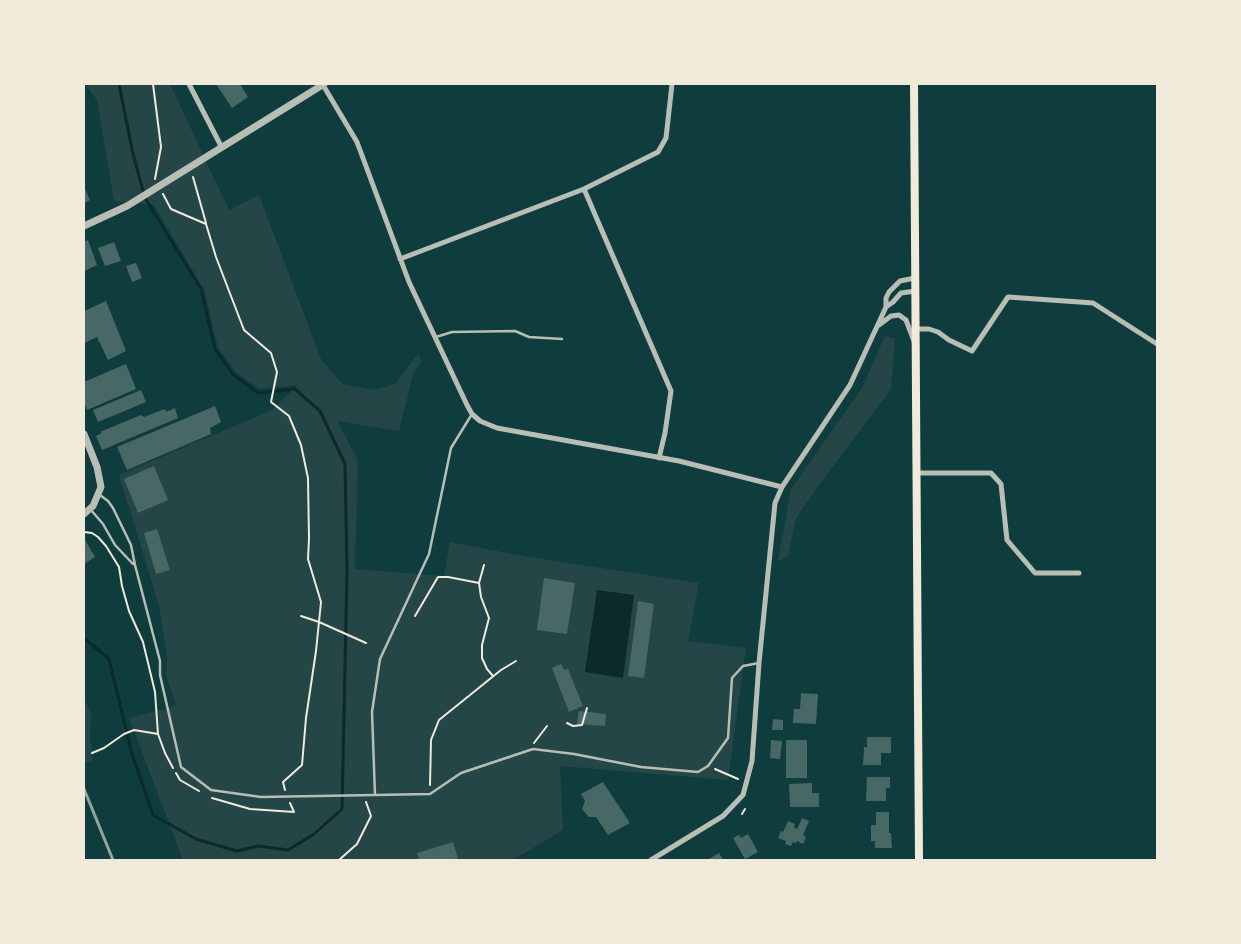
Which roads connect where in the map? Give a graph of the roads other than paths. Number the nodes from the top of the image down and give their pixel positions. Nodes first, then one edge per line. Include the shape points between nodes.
1 (189, 84) edge
2 (324, 84) edge
3 (672, 84) edge
4 (914, 84) edge
5 (222, 148) junction
6 (584, 189) junction
7 (84, 226) edge
8 (400, 259) junction
9 (915, 278) junction
10 (916, 290) junction
11 (886, 307) junction
12 (878, 325) junction
13 (916, 329) junction
14 (434, 338) junction
15 (562, 339) dead end
16 (1157, 344) edge
17 (916, 346) junction
18 (472, 414) junction
19 (84, 434) edge
20 (658, 458) junction
21 (917, 473) junction
22 (782, 487) junction
23 (99, 494) junction
24 (87, 511) edge
25 (134, 565) junction
26 (1079, 573) dead end
27 (759, 663) junction
28 (375, 795) junction
29 (651, 860) edge
30 (919, 860) edge

1 - 5 street
2 - 5 street
2 - 8 street via 357,142
3 - 6 street via 666,138 658,152
4 - 9 main road
5 - 7 street via 127,206
6 - 8 street
6 - 20 street via 671,391
8 - 14 street
9 - 10 main road
9 - 11 street via 904,279 894,285 886,298
10 - 11 street via 901,293
10 - 13 main road
11 - 12 street
12 - 17 street via 891,316 902,317
12 - 22 street via 845,394
13 - 16 street via 938,332 972,351 1008,297 1093,303
13 - 17 main road
14 - 15 lane via 452,332 515,331 530,337
14 - 18 street
17 - 21 main road
18 - 20 street via 497,428
18 - 28 lane via 451,448 429,554 380,659 372,712
19 - 23 street via 100,478
20 - 22 street
21 - 26 street via 991,473 1002,484 1007,540 1034,573
21 - 30 main road
22 - 27 street via 775,503
23 - 24 street
23 - 25 lane via 108,501 121,522 131,545
24 - 25 lane via 103,524
25 - 28 lane via 160,661 160,675 181,767 211,790 261,797
27 - 28 lane via 743,666 732,678 728,738 708,766 698,772 641,767 533,749 461,773 430,794
27 - 29 street via 752,761 743,795 724,816

